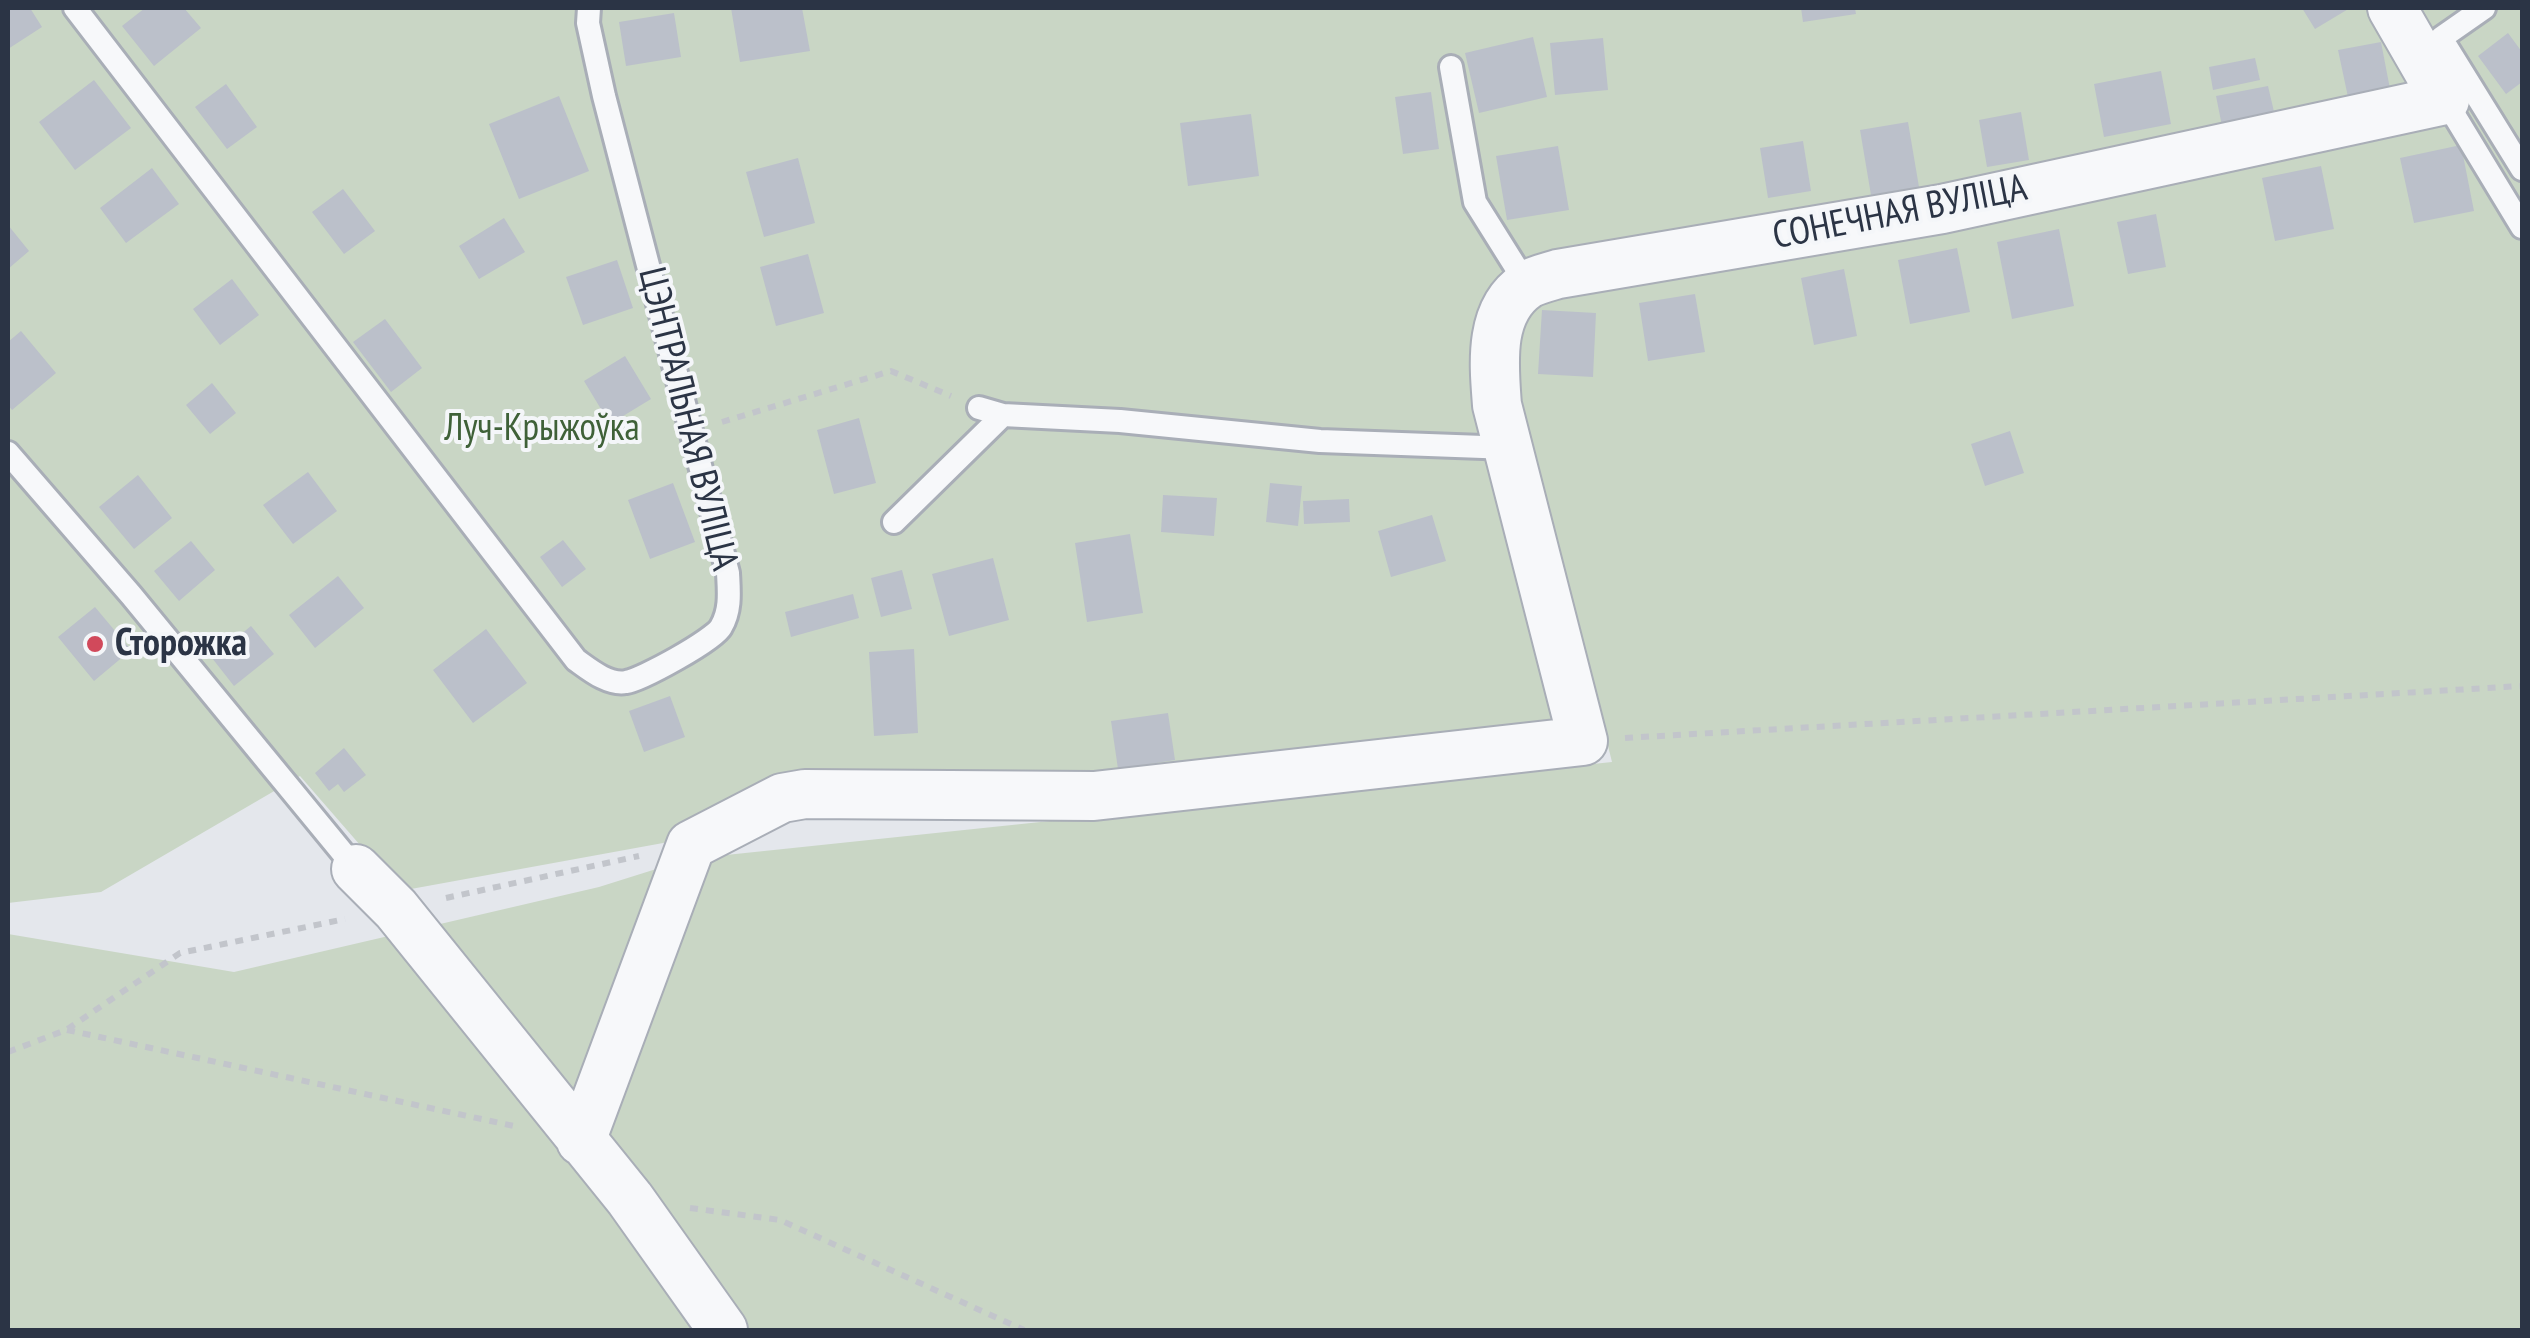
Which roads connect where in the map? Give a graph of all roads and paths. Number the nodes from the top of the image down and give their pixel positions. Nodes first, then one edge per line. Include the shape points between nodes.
1 (75, 8) edge
2 (589, 8) edge
3 (2392, 8) edge
4 (2484, 8) edge
5 (1451, 67) dead end
6 (2445, 100) junction
7 (2522, 168) edge
8 (2522, 227) edge
9 (1527, 285) junction
10 (979, 408) joint
11 (1003, 415) junction
12 (692, 431) junction
13 (1510, 448) junction
14 (8, 453) edge
15 (894, 522) dead end
16 (2522, 686) edge
17 (1583, 741) junction
18 (690, 845) junction
19 (356, 869) joint
20 (396, 909) junction
21 (66, 1030) junction
22 (8, 1052) edge
23 (580, 1140) junction
24 (630, 1199) junction
25 (723, 1330) edge
26 (1024, 1330) edge

1 - 12 lane, ЦЭНТРАЛЬНАЯ ВУЛІЦА via 576,660 597,676 625,682 721,629 730,602 728,573
2 - 12 lane, ЦЭНТРАЛЬНАЯ ВУЛІЦА via 604,96
3 - 6 street
4 - 7 lane via 2441,38
5 - 9 lane via 1475,202
6 - 8 lane
6 - 9 street, СОНЕЧНАЯ ВУЛІЦА via 1942,209 1558,274
9 - 13 street via 1505,309 1493,356
10 - 11 lane
10 - 12 path via 892,371
11 - 13 lane via 1320,441
11 - 15 lane
13 - 17 street
14 - 19 lane
16 - 17 path
17 - 18 street via 1094,796 805,794 782,798
18 - 20 path
18 - 23 street
19 - 20 street
20 - 21 path via 180,953
20 - 23 street
21 - 22 path
21 - 23 path
23 - 24 street
24 - 25 street
24 - 26 path via 780,1220

